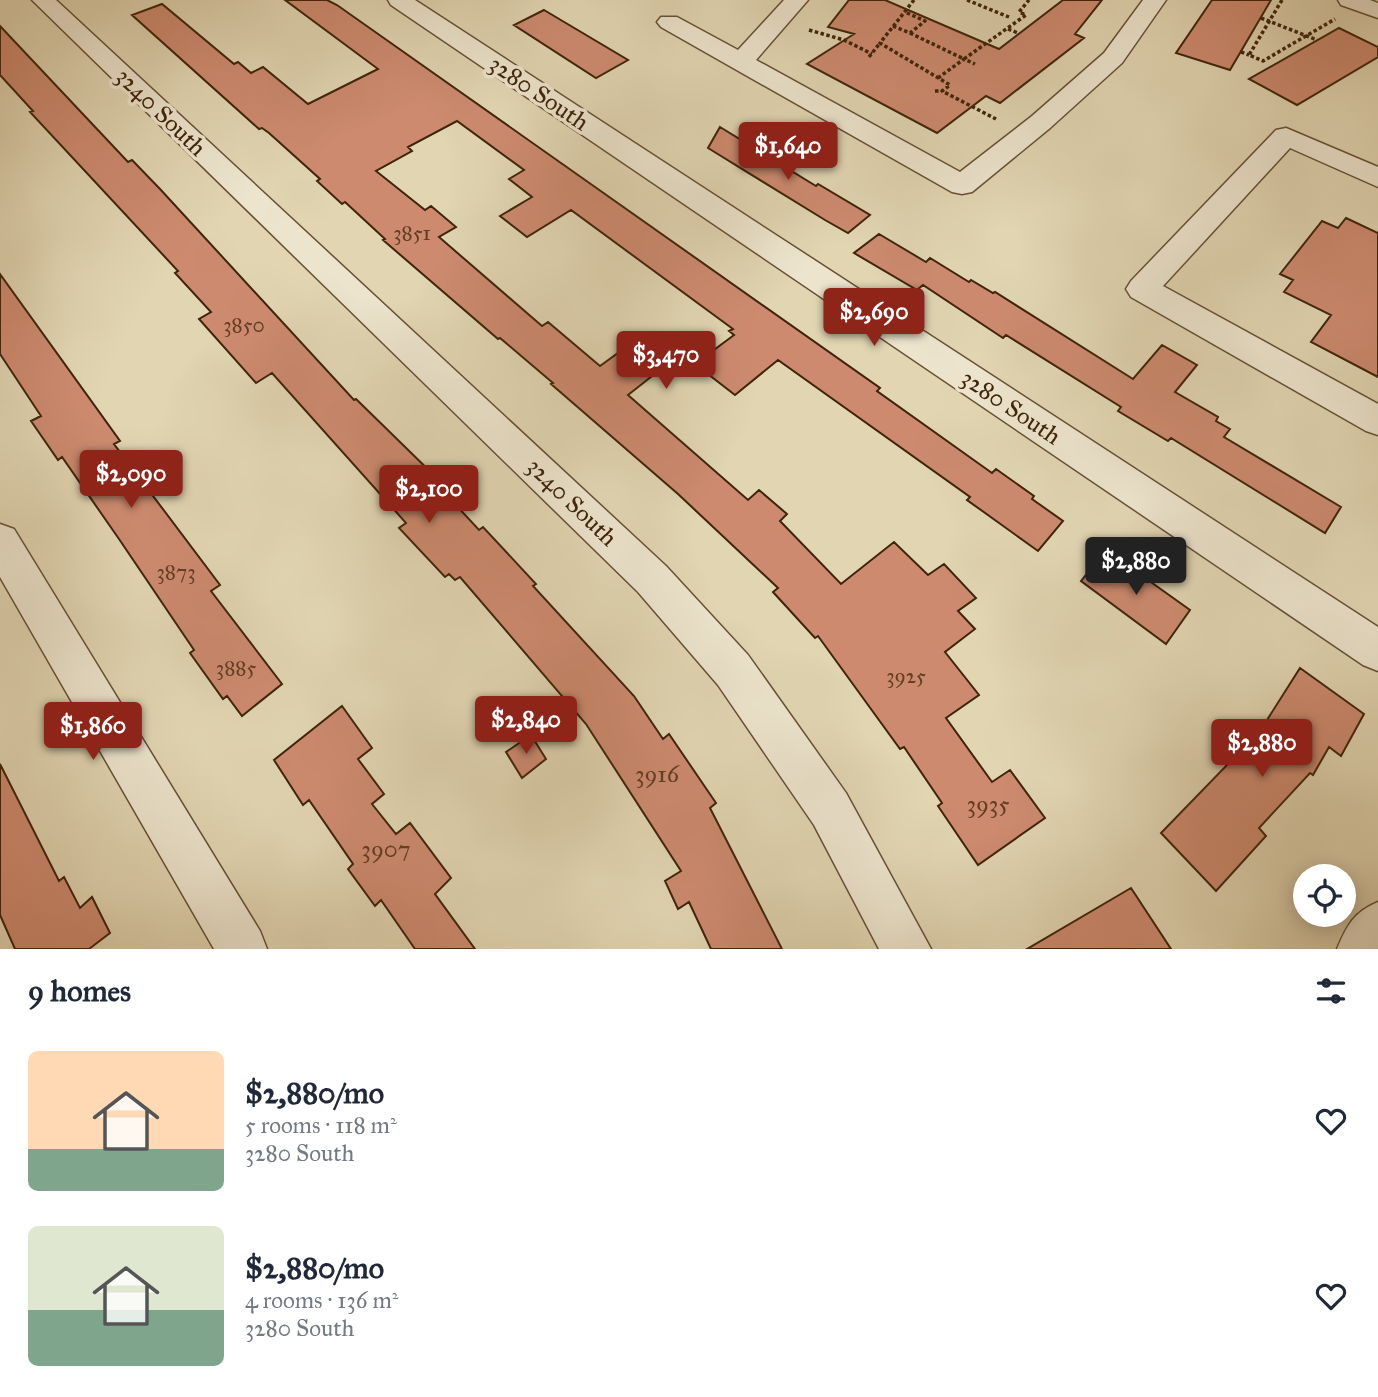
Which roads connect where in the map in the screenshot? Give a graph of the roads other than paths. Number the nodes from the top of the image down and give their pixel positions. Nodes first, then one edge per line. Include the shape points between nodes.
1 (43, 0) edge
2 (399, 0) edge
3 (796, 0) edge
4 (1155, 0) edge
5 (1343, 9) edge
6 (1378, 11) edge
7 (670, 22) dead end
8 (741, 61) junction
9 (1378, 178) edge
10 (1378, 421) edge
11 (0, 541) edge
12 (1378, 651) edge
13 (1378, 927) edge
14 (243, 949) edge
15 (906, 949) edge
16 (1362, 949) edge

1 - 15 street, 3240 South via 652,579 733,670 830,810
2 - 12 street, 3280 South
3 - 8 street
4 - 8 street via 1113,58 962,185
5 - 6 street
7 - 8 street
9 - 10 lane via 1286,136 1142,289
11 - 14 street
13 - 16 street

